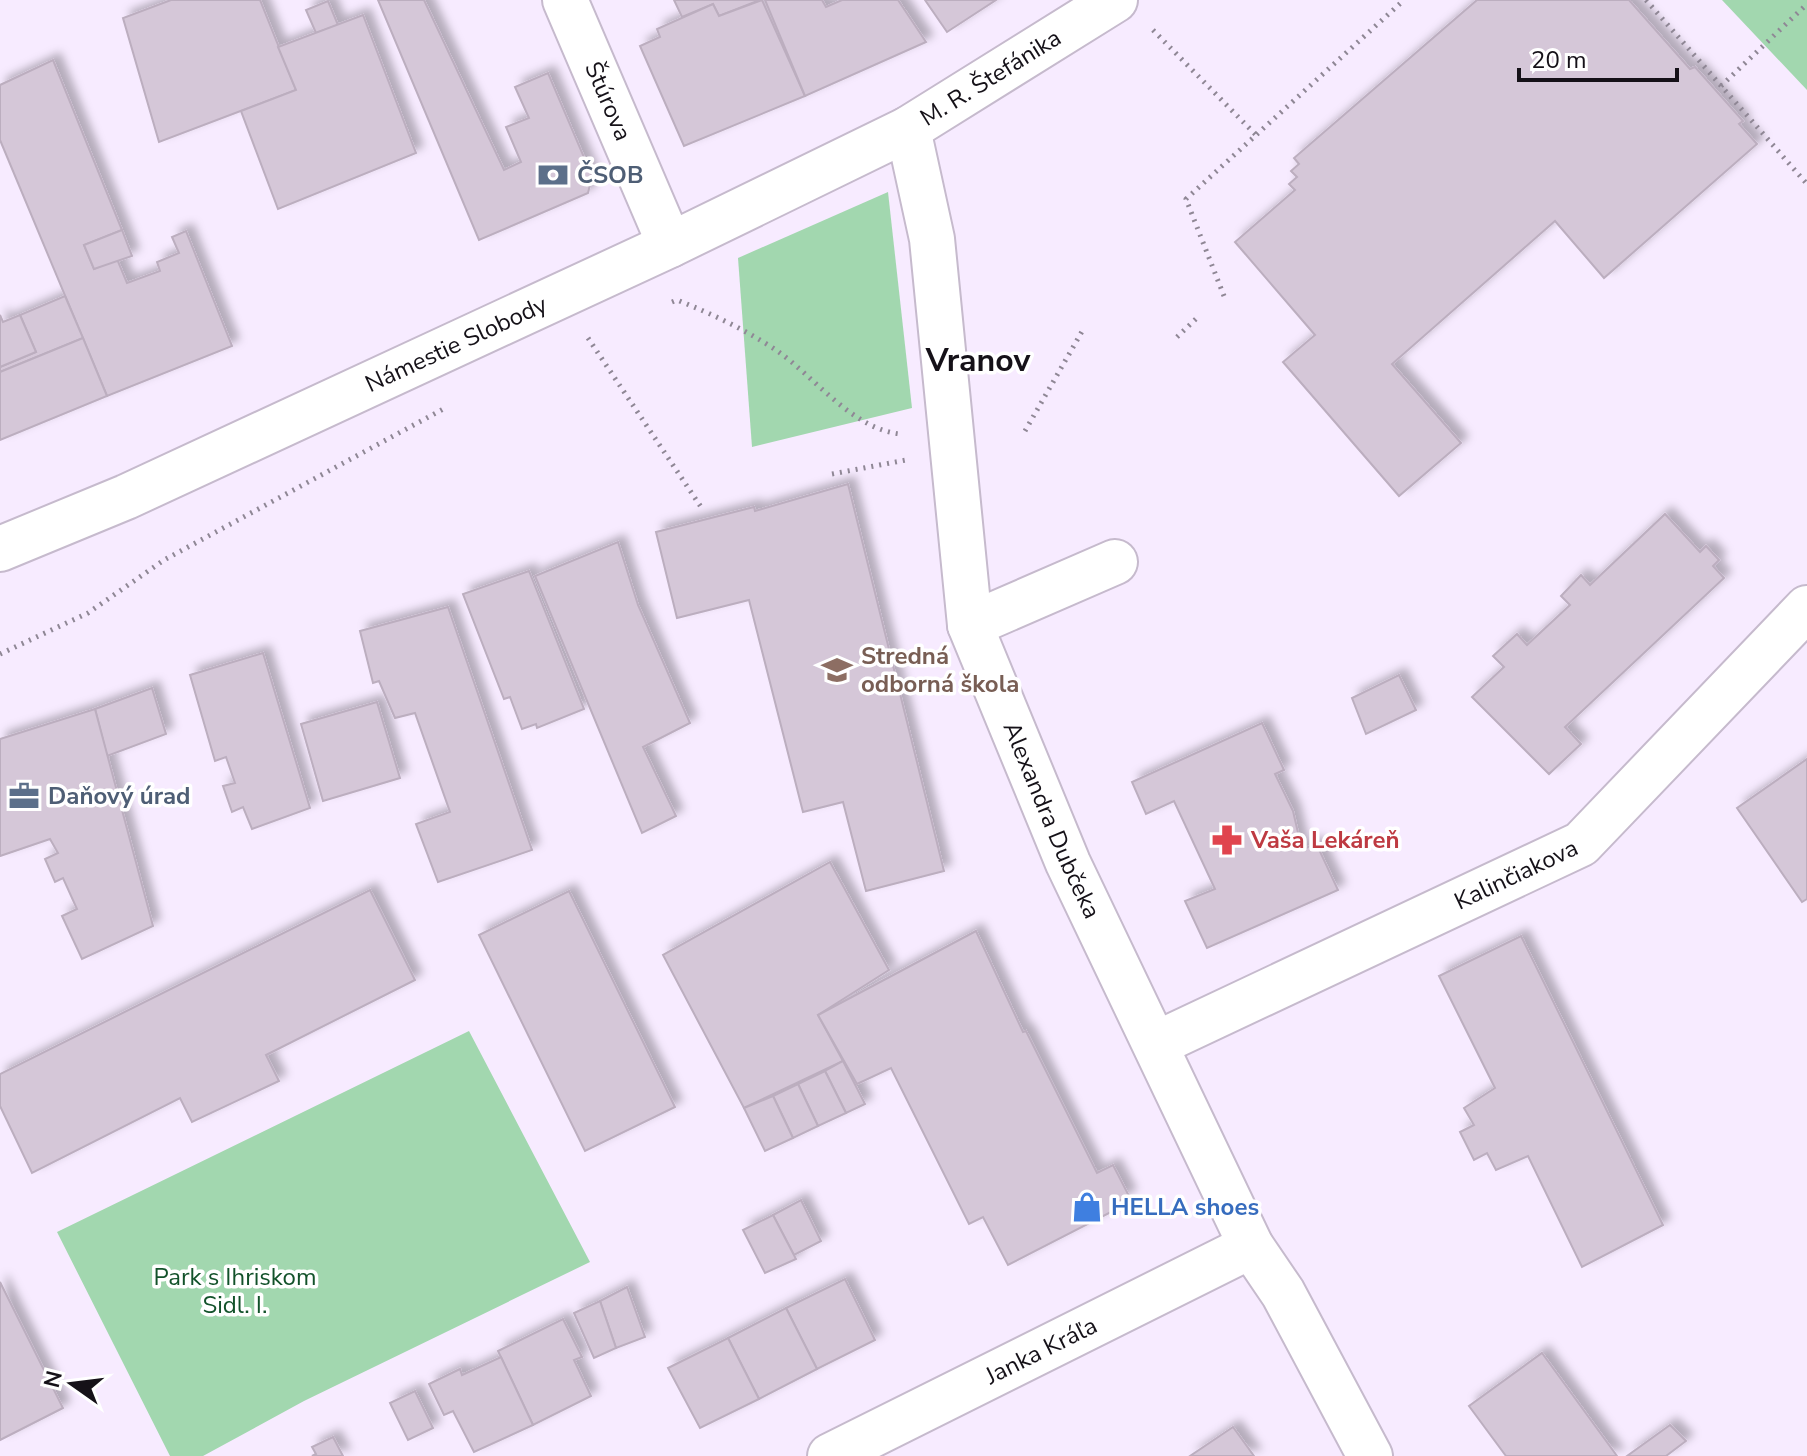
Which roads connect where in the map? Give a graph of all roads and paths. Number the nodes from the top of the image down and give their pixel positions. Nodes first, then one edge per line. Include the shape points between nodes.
1 (565, 0) edge
2 (1404, 0) edge
3 (1646, 0) edge
4 (1807, 4) edge
5 (1132, 12) edge
6 (1721, 86) junction
7 (908, 129) junction
8 (1256, 135) junction
9 (1807, 184) edge
10 (670, 245) junction
11 (1224, 296) dead end
12 (663, 305) dead end
13 (1200, 315) dead end
14 (1084, 328) dead end
15 (592, 329) dead end
16 (1177, 337) dead end
17 (458, 401) dead end
18 (952, 425) junction
19 (1025, 431) dead end
20 (914, 458) dead end
21 (832, 474) dead end
22 (703, 510) dead end
23 (0, 549) edge
24 (1115, 562) dead end
25 (1807, 608) edge
26 (970, 625) junction
27 (0, 654) edge
28 (1156, 1044) junction
29 (1251, 1246) junction
30 (830, 1456) edge
31 (1370, 1456) edge

1 - 10 street, Štúrova
2 - 8 path
3 - 6 path
4 - 6 path
5 - 7 street, M. R. Štefánika
5 - 8 path
6 - 9 path
7 - 10 street, Námestie Slobody
7 - 18 street, Alexandra Dubčeka via 932,239
8 - 11 path via 1186,199
10 - 23 street, Námestie Slobody via 126,497
12 - 18 path via 677,300 725,319 880,432 913,434
13 - 16 path
14 - 19 path
15 - 22 path via 585,333
17 - 27 path via 164,560 88,613
18 - 26 street, Alexandra Dubčeka
20 - 21 path
24 - 26 street
25 - 28 street, Kalinčiakova via 1581,844
26 - 28 street, Alexandra Dubčeka via 1068,863
28 - 29 street, Alexandra Dubčeka
29 - 30 street, Janka Kráľa
29 - 31 street, Alexandra Dubčeka via 1283,1293

